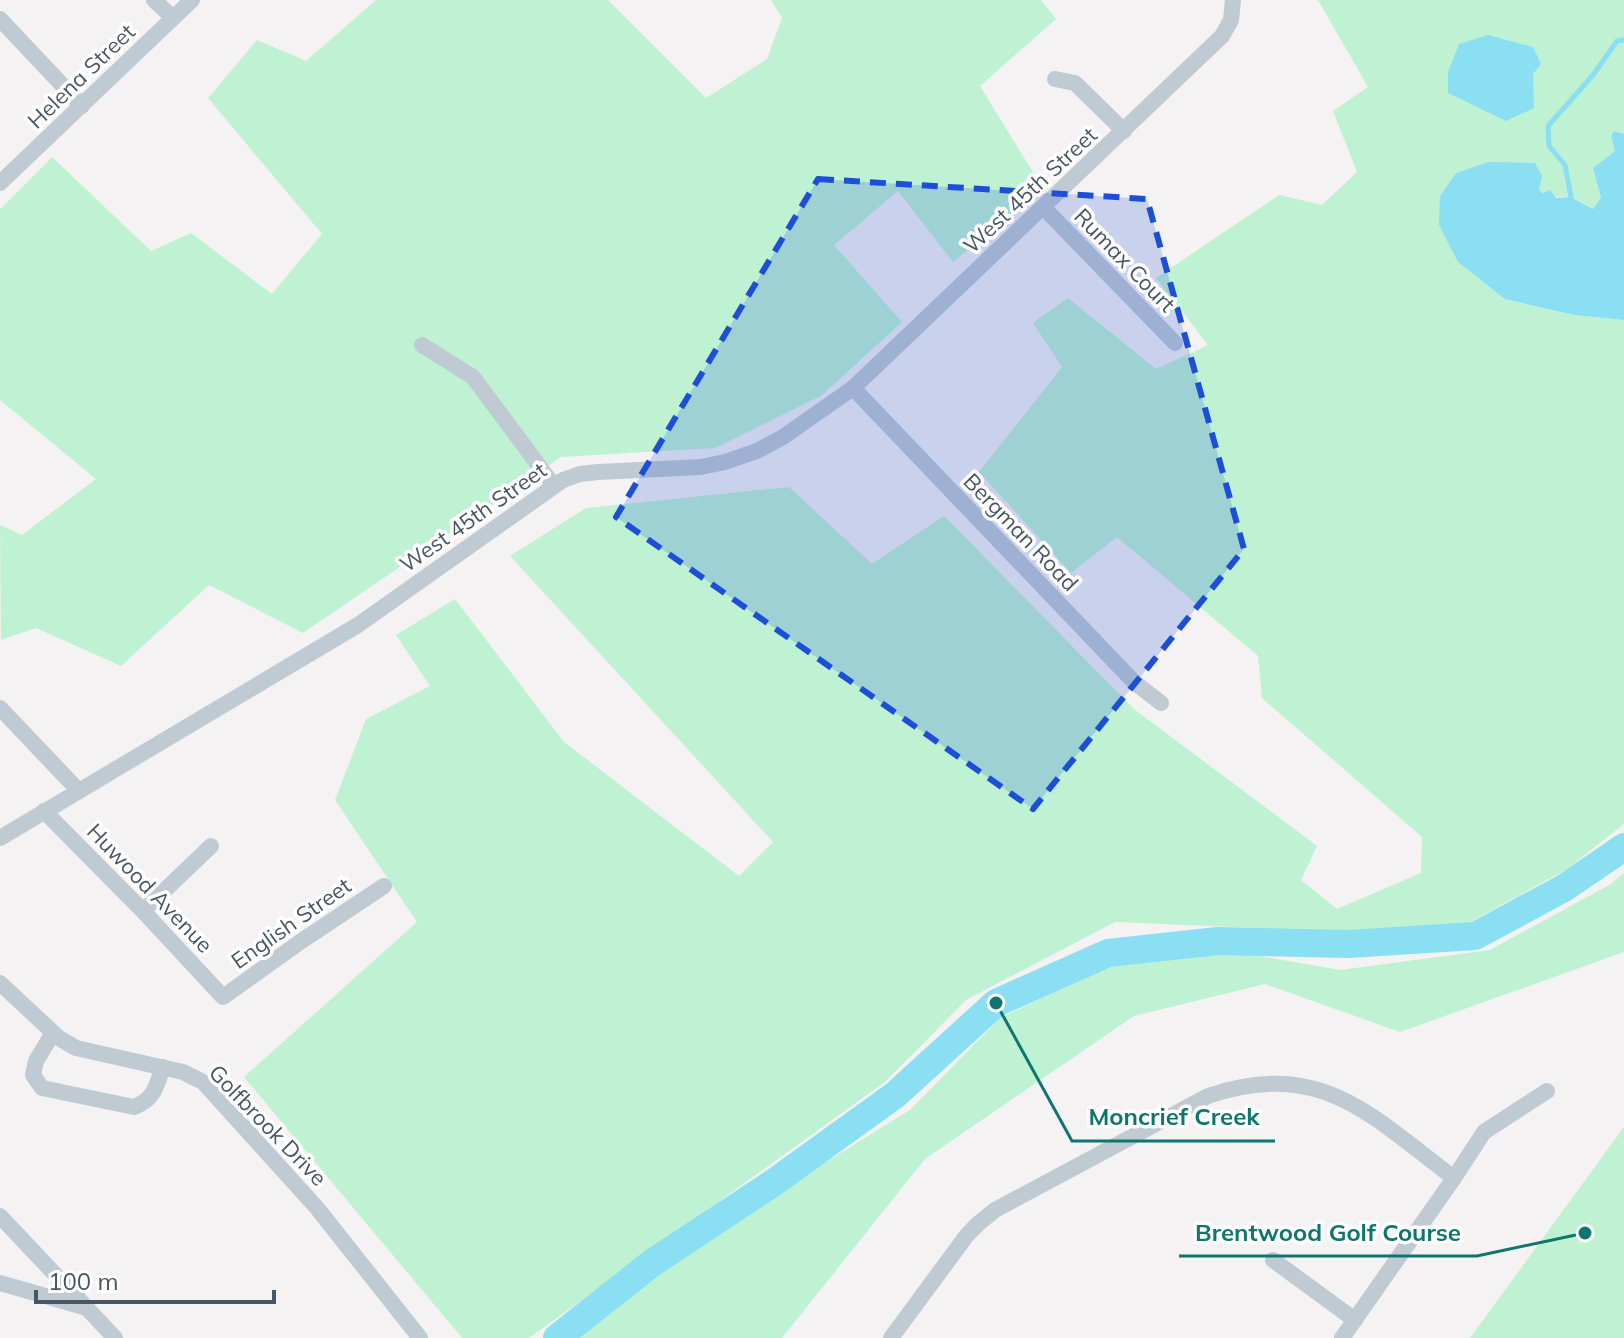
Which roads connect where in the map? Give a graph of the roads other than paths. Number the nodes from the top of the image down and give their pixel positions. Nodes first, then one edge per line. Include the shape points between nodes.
1 (154, 0) edge
2 (192, 0) edge
3 (1233, 0) edge
4 (173, 18) junction
5 (0, 19) edge
6 (1055, 79) dead end
7 (82, 106) junction
8 (1124, 131) junction
9 (0, 183) edge
10 (1044, 208) junction
11 (1175, 343) dead end
12 (422, 345) dead end
13 (853, 388) junction
14 (554, 486) junction
15 (1161, 703) dead end
16 (0, 708) edge
17 (79, 791) junction
18 (44, 811) junction
19 (0, 838) edge
20 (211, 846) dead end
21 (384, 886) dead end
22 (143, 911) junction
23 (0, 983) edge
24 (223, 997) joint
25 (53, 1033) junction
26 (163, 1067) junction
27 (1547, 1091) dead end
28 (1454, 1178) junction
29 (0, 1216) edge
30 (1273, 1260) dead end
31 (0, 1283) edge
32 (87, 1308) junction
33 (1355, 1320) junction
34 (115, 1338) edge
35 (420, 1338) edge
36 (891, 1338) edge
37 (1342, 1338) edge

1 - 4 street
2 - 4 street, Helena Street
3 - 8 street, West 45th Street via 1222,36
4 - 7 street, Helena Street
5 - 7 street
6 - 8 street via 1075,83
7 - 9 street, Helena Street
8 - 10 street, West 45th Street
10 - 11 street, Rumax Court
10 - 13 street, West 45th Street
12 - 14 street via 473,377
13 - 14 street, West 45th Street via 783,437 725,462 580,474
13 - 15 street, Bergman Road via 1134,682
14 - 17 street, West 45th Street via 358,625
16 - 17 street
17 - 18 street, West 45th Street
18 - 19 street, West 45th Street
18 - 22 street, Huwood Avenue
20 - 22 street
21 - 24 street, English Street
22 - 24 street, Huwood Avenue
23 - 25 street, Golfbrook Drive
25 - 26 street, Golfbrook Drive via 76,1048
25 - 26 street via 33,1075 42,1088 134,1107 151,1096
26 - 35 street, Golfbrook Drive via 203,1082 317,1208
27 - 28 street via 1484,1132
28 - 33 street
28 - 36 street via 1362,1109 1333,1095 1279,1083 1232,1088 995,1210 967,1235
29 - 32 street
30 - 33 street
31 - 32 street
32 - 34 street
33 - 37 street

